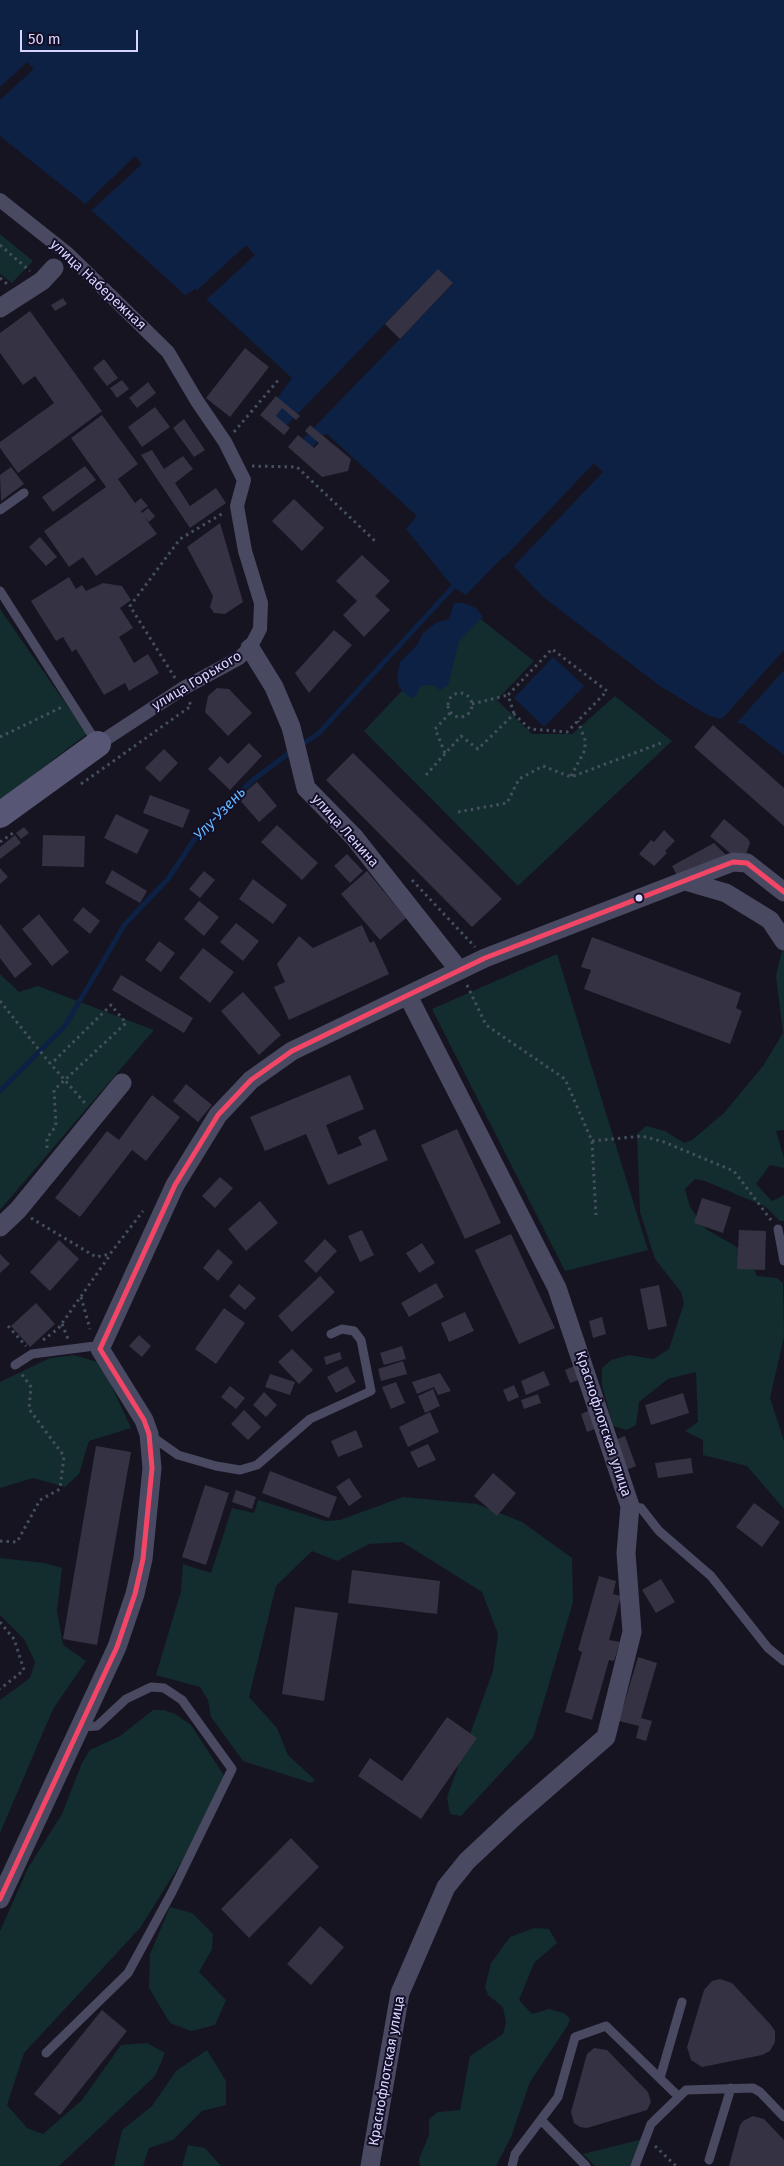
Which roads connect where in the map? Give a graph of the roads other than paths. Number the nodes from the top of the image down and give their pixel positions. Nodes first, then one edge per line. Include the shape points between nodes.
1 (0, 200) edge
2 (68, 254) junction
3 (48, 275) joint
4 (0, 308) edge
5 (197, 402) joint
6 (24, 493) dead end
7 (0, 510) edge
8 (0, 591) edge
9 (250, 648) junction
10 (98, 744) junction
11 (0, 815) edge
12 (685, 881) junction
13 (784, 892) edge
14 (784, 940) edge
15 (459, 970) junction
16 (408, 996) junction
17 (122, 1083) dead end
18 (0, 1227) edge
19 (778, 1229) road end
20 (784, 1261) edge
21 (331, 1334) dead end
22 (98, 1348) junction
23 (15, 1365) road end
24 (149, 1434) junction
25 (630, 1506) junction
26 (784, 1661) edge
27 (80, 1727) junction
28 (0, 1899) edge
29 (682, 2002) dead end
30 (46, 2052) dead end
31 (660, 2078) junction
32 (730, 2088) junction
33 (678, 2096) junction
34 (784, 2117) edge
35 (541, 2120) junction
36 (710, 2160) dead end
37 (370, 2166) edge
38 (512, 2166) edge
39 (586, 2166) edge
40 (636, 2166) edge

1 - 2 street, улица Набережная
2 - 3 street
2 - 5 street, улица Набережная via 168,352
3 - 4 street
5 - 9 street, улица Горького via 225,442 244,480 237,506 245,551 261,603 260,629
6 - 7 lane
8 - 10 lane
9 - 10 street, улица Горького via 239,658 182,689
9 - 15 street, улица Ленина via 274,687 291,727 306,788 354,837
10 - 11 main road, улица Горького
12 - 13 street via 733,862 746,863
12 - 14 street via 726,893 770,920
12 - 15 street
15 - 16 street
16 - 22 street via 292,1051 252,1080 218,1115 175,1185
16 - 25 street, Краснофлотская улица via 557,1288
17 - 18 street via 18,1210
19 - 20 lane
21 - 24 lane via 342,1329 354,1331 361,1340 370,1391 310,1419 257,1465 240,1470 216,1466 178,1455
22 - 23 lane via 32,1354
22 - 24 street via 144,1420
24 - 27 street via 151,1477 144,1559 117,1647
25 - 26 lane via 641,1508 659,1531 711,1576 768,1648
25 - 37 street, Краснофлотская улица via 626,1553 632,1632 606,1737 467,1861 446,1887 400,1993
27 - 28 street
27 - 30 lane via 97,1726 126,1699 151,1687 164,1688 182,1700 232,1769 128,1973
29 - 31 lane
31 - 33 lane
31 - 35 lane via 606,2026 575,2037 558,2097
32 - 33 lane via 686,2090
32 - 34 lane via 753,2088
32 - 36 lane
33 - 40 lane via 651,2124
35 - 38 lane via 515,2154
35 - 39 lane

